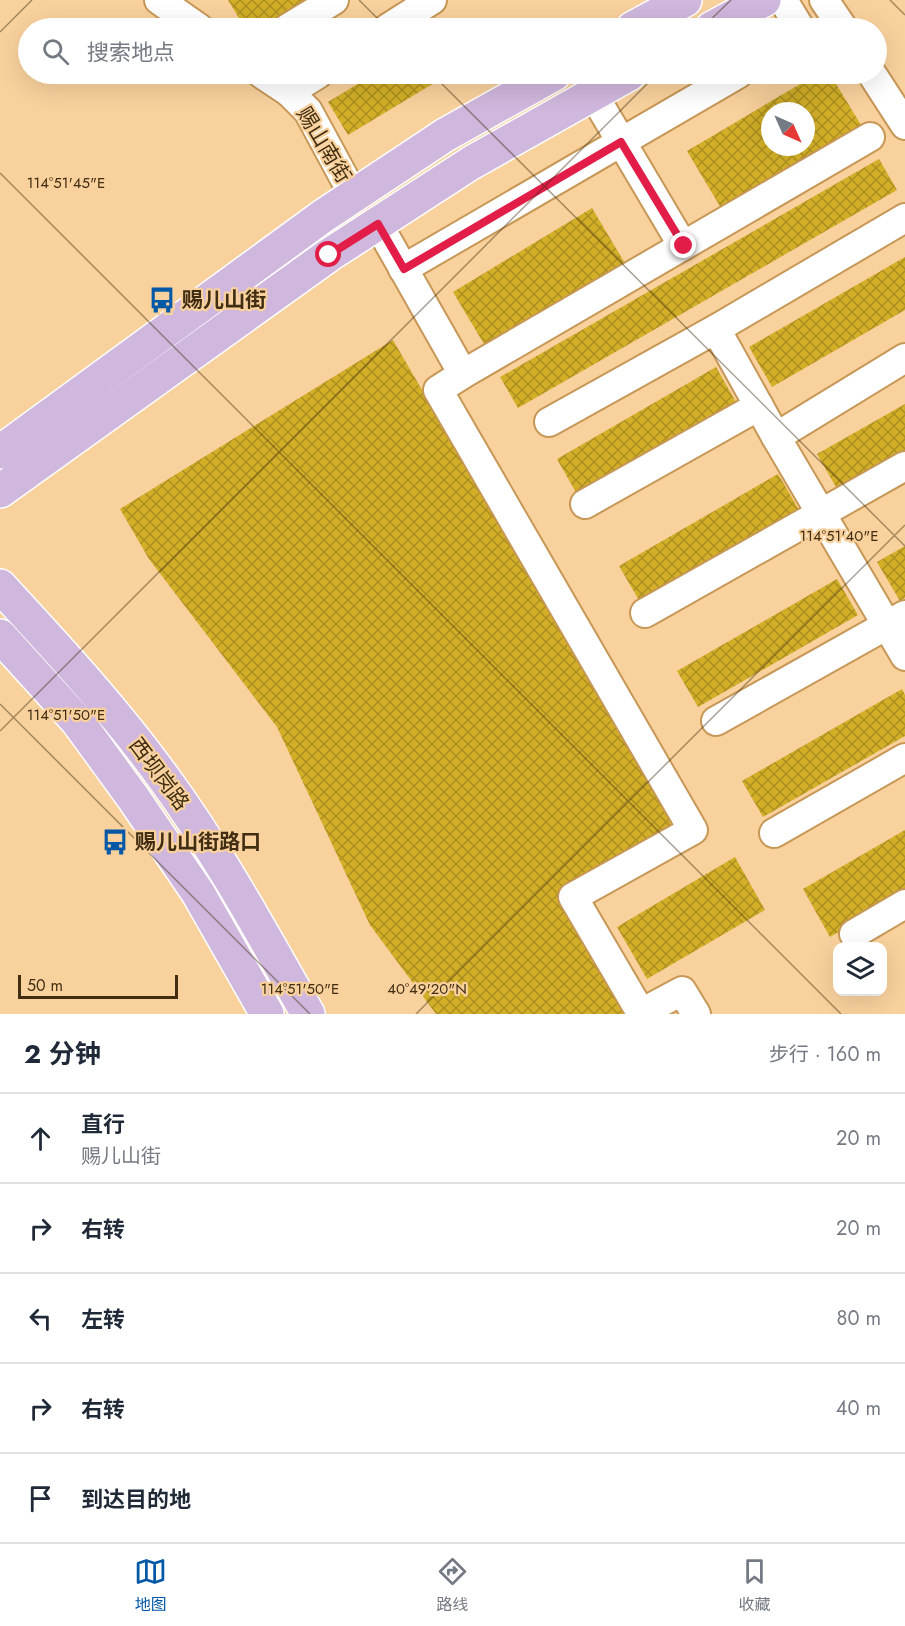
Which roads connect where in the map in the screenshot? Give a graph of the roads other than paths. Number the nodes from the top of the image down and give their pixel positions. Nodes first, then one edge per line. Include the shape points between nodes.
1 (159, 0) edge
2 (334, 0) edge
3 (685, 0) edge
4 (764, 0) edge
5 (783, 0) edge
6 (824, 0) edge
7 (420, 3) edge
8 (185, 18) edge
9 (304, 18) edge
10 (401, 18) edge
11 (652, 18) edge
12 (731, 18) edge
13 (794, 18) edge
14 (836, 18) edge
15 (277, 84) edge
16 (301, 84) edge
17 (536, 84) edge
18 (610, 84) edge
19 (721, 84) edge
20 (878, 84) edge
21 (289, 92) junction
22 (592, 94) junction
23 (905, 125) edge
24 (870, 137) dead end
25 (621, 142) junction
26 (354, 195) junction
27 (905, 218) edge
28 (378, 224) junction
29 (684, 246) junction
30 (404, 269) junction
31 (716, 329) junction
32 (905, 358) edge
33 (463, 374) junction
34 (759, 406) junction
35 (549, 422) dead end
36 (776, 437) junction
37 (0, 452) edge
38 (905, 466) edge
39 (0, 491) edge
40 (585, 504) dead end
41 (821, 514) junction
42 (0, 586) edge
43 (645, 613) dead end
44 (896, 620) edge
45 (0, 636) edge
46 (905, 656) edge
47 (716, 721) dead end
48 (905, 758) edge
49 (774, 834) dead end
50 (905, 904) edge
51 (854, 934) dead end
52 (267, 1014) edge
53 (308, 1014) edge
54 (696, 1014) edge

1 - 8 street
2 - 9 street
3 - 11 main road
4 - 12 main road
5 - 13 street
6 - 14 street
7 - 10 street
15 - 21 street, 赐山南街
16 - 21 street
17 - 26 main road via 445,135
18 - 22 main road
19 - 25 street
20 - 23 street
21 - 26 street, 赐山南街 via 308,111
22 - 25 street
22 - 28 main road via 471,163
24 - 29 street
25 - 29 street
25 - 30 street
26 - 37 main road
27 - 31 street
28 - 30 street
28 - 39 main road
29 - 33 street
30 - 33 street
31 - 34 street
31 - 35 street
32 - 36 street
33 - 54 street via 438,390 693,830 573,897 641,1013 682,991
34 - 36 street
34 - 40 street
36 - 41 street
38 - 41 street
41 - 43 street
41 - 44 street
42 - 53 main road, 西坝岗路 via 162,775 201,831
44 - 46 street
44 - 47 street
45 - 52 main road, 西坝岗路 via 78,722 134,799 198,894
48 - 49 street
50 - 51 street

